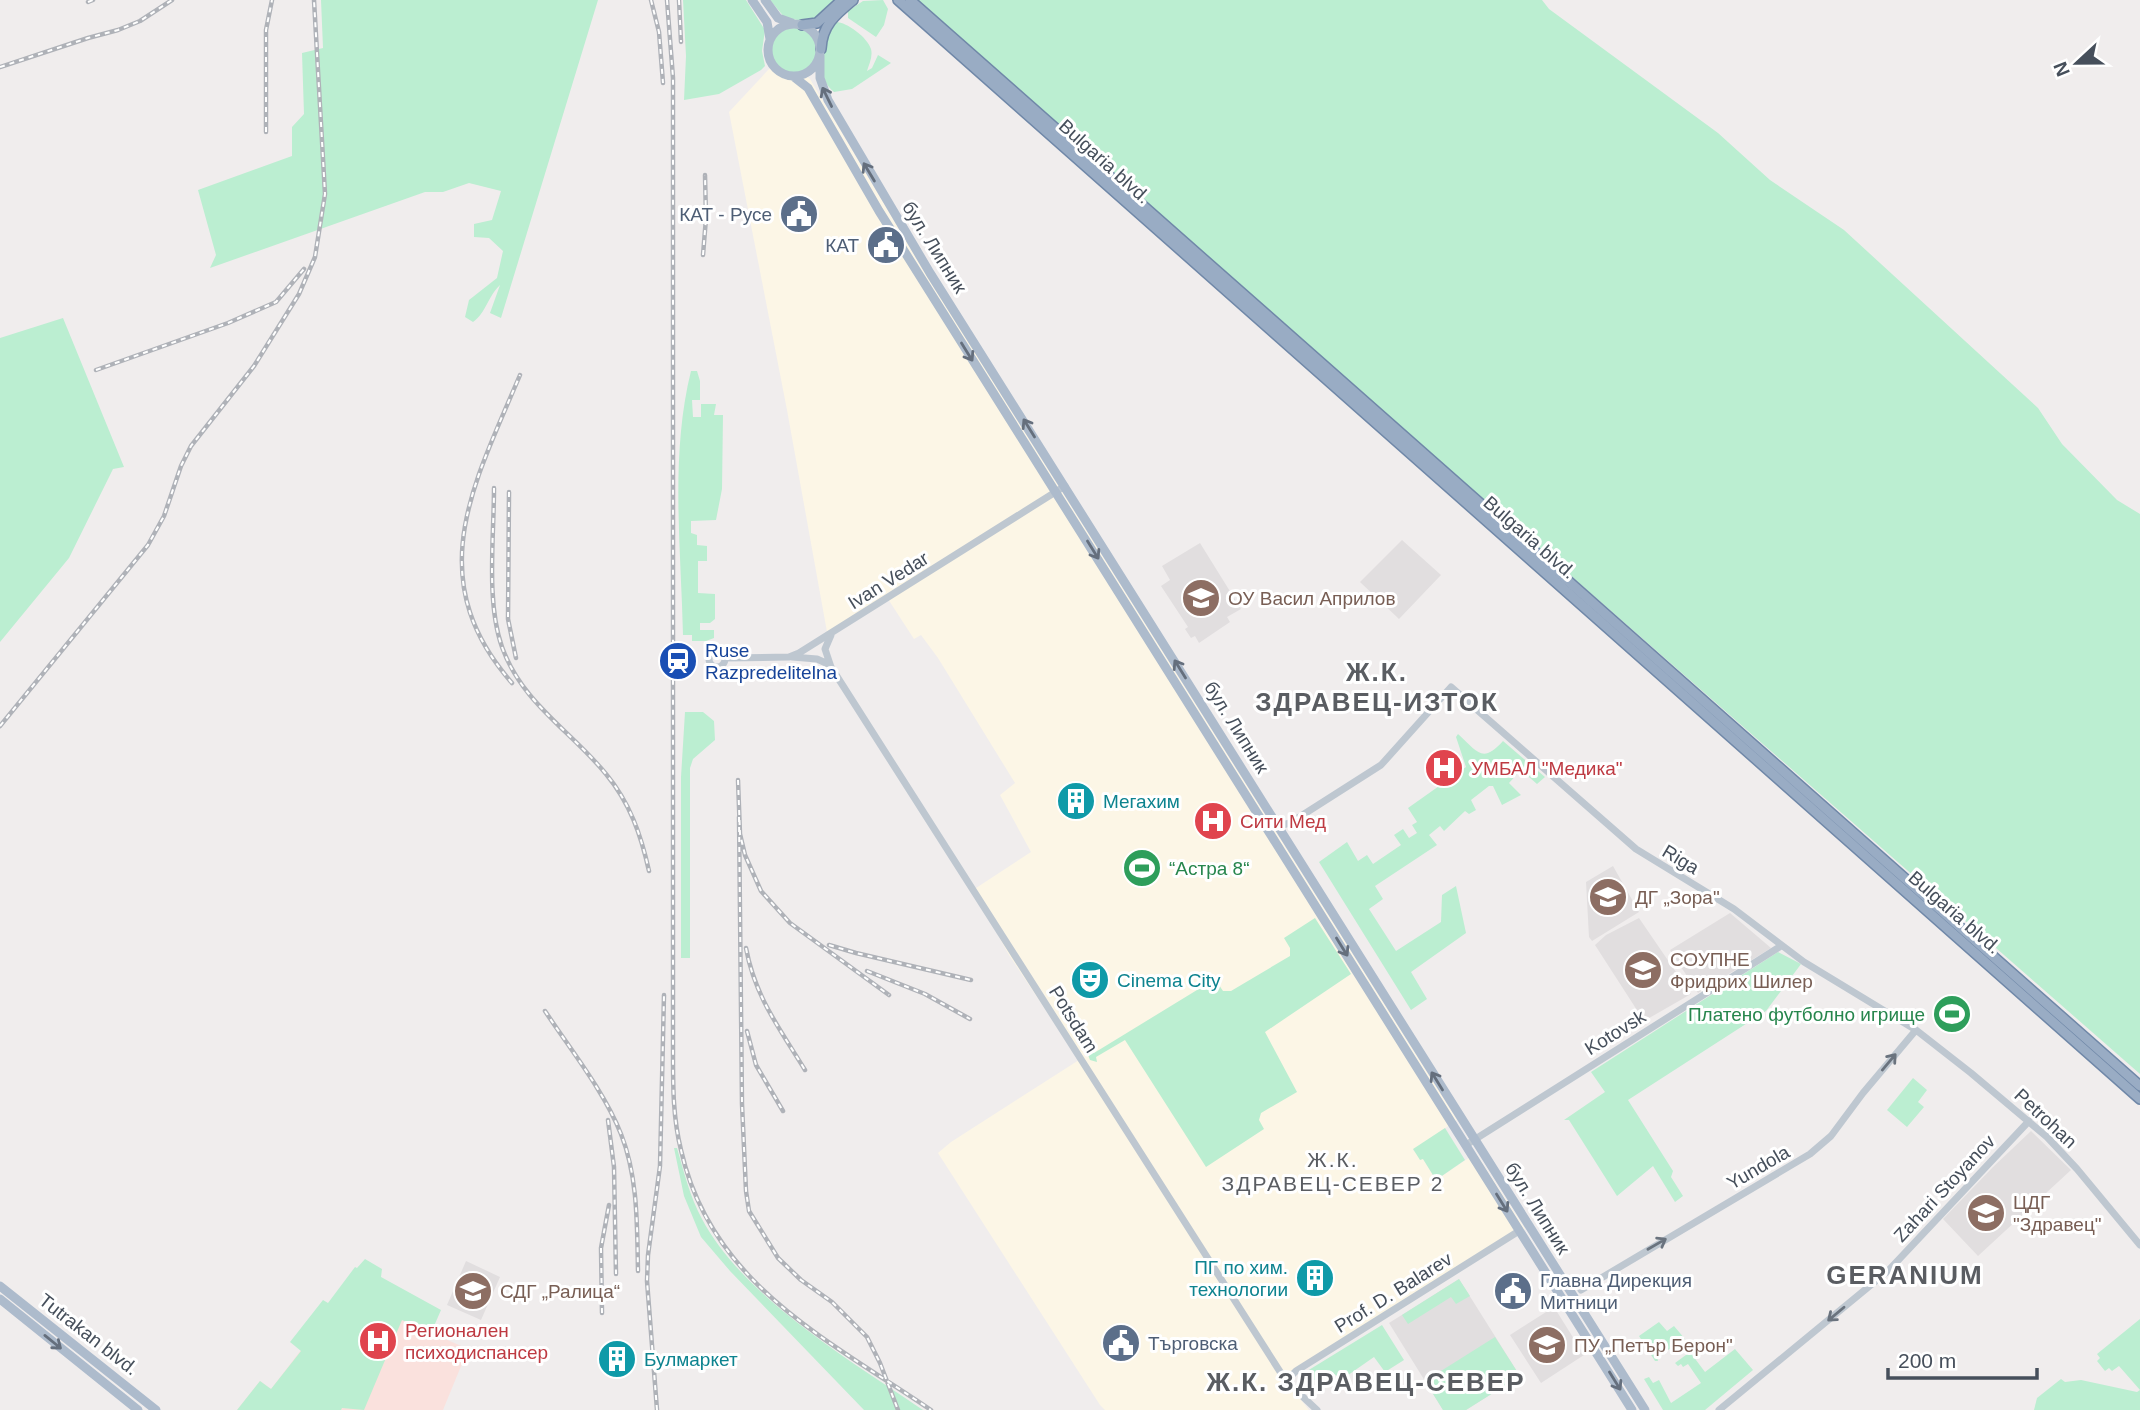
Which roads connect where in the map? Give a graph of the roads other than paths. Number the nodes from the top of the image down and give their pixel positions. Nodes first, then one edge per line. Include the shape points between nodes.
1 (752, 0) edge
2 (765, 0) edge
3 (842, 0) edge
4 (853, 0) edge
5 (892, 0) edge
6 (898, 0) edge
7 (910, 0) edge
8 (924, 23) junction
9 (798, 24) junction
10 (770, 40) junction
11 (821, 52) junction
12 (794, 77) junction
13 (930, 273) junction
14 (921, 278) junction
15 (1065, 486) junction
16 (1056, 492) junction
17 (831, 635) junction
18 (789, 657) junction
19 (724, 658) dead end
20 (831, 667) junction
21 (1278, 830) junction
22 (1781, 946) junction
23 (1916, 1030) junction
24 (2140, 1086) edge
25 (2140, 1099) edge
26 (2029, 1121) junction
27 (1470, 1142) junction
28 (1519, 1231) junction
29 (2140, 1245) edge
30 (0, 1286) edge
31 (1569, 1290) junction
32 (1581, 1290) junction
33 (0, 1299) edge
34 (1577, 1301) junction
35 (114, 1375) junction
36 (1286, 1381) junction
37 (106, 1384) junction
38 (138, 1410) edge
39 (156, 1410) edge
40 (1317, 1410) edge
41 (1632, 1410) edge
42 (1645, 1410) edge
43 (1719, 1410) edge

1 - 10 main road via 767,22
2 - 9 main road via 780,20
3 - 9 highway via 817,23
4 - 11 highway via 828,24
5 - 8 highway
6 - 8 highway, Bulgaria blvd.
7 - 24 highway, Bulgaria blvd.
8 - 25 highway, Bulgaria blvd.
9 - 10 main road via 777,30
9 - 11 main road via 813,31
10 - 12 main road via 768,51 774,67
11 - 12 main road via 808,73
13 -> 11 main road, бул. Липник via 828,100 820,78
12 - 14 main road, бул. Липник via 808,88
13 - 14 main road
15 -> 13 main road, бул. Липник
14 -> 16 main road, бул. Липник
15 - 16 street, Ivan Vedar
21 -> 15 main road, бул. Липник
16 - 17 street, Ivan Vedar
16 -> 21 main road, бул. Липник
17 - 18 street, Ivan Vedar
17 - 20 street via 825,649
18 - 19 street, Ivan Vedar
18 - 20 street via 822,660
20 - 36 street, Potsdam
21 - 22 street, Riga via 1381,765 1451,687 1636,849 1734,909
21 - 27 main road, бул. Липник
22 - 23 street, Riga
22 - 27 street, Kotovsk
23 - 26 street, Petrohan
32 -> 23 street, Yundola via 1810,1154 1831,1136
26 - 29 street, Petrohan via 2077,1169
26 -> 43 street, Zahari Stoyanov via 1889,1270
27 -> 28 main road, бул. Липник
27 - 31 main road, бул. Липник
28 - 36 street, Prof. D. Balarev
28 -> 41 main road, бул. Липник
30 - 35 main road, Tutrakan blvd.
31 - 32 street
31 - 34 main road, бул. Липник
32 - 34 street
33 -> 37 main road, Tutrakan blvd.
34 - 42 main road, бул. Липник
35 - 37 main road
35 - 39 main road, Tutrakan blvd.
36 - 40 street, Potsdam
37 - 38 main road, Tutrakan blvd.

